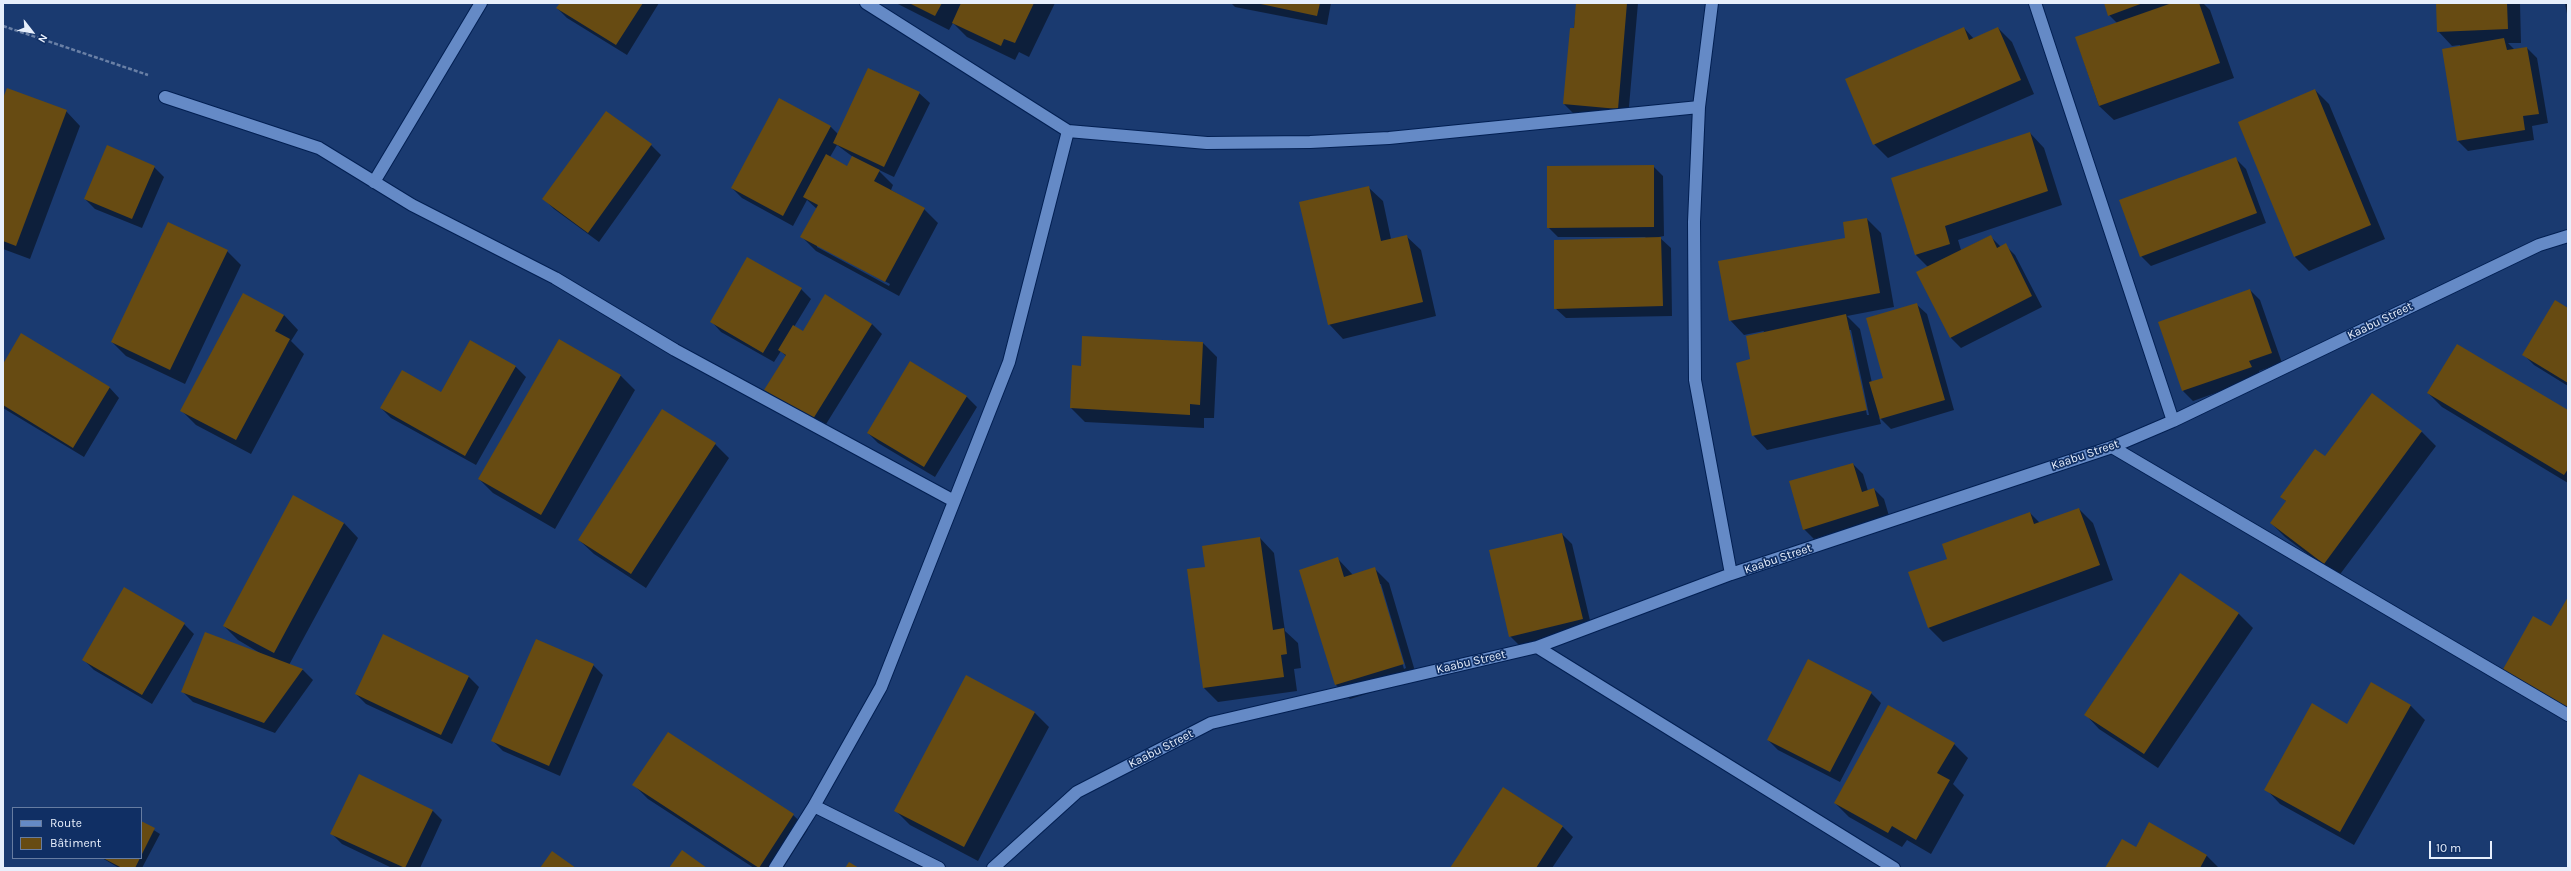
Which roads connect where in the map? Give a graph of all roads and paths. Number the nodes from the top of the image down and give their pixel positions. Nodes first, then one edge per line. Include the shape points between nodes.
1 (481, 3) edge
2 (866, 3) edge
3 (1712, 3) edge
4 (2035, 3) edge
5 (3, 26) edge
6 (164, 97) joint
7 (1699, 107) junction
8 (1068, 131) junction
9 (374, 182) junction
10 (2568, 236) edge
11 (2173, 421) junction
12 (2112, 447) junction
13 (954, 501) junction
14 (1731, 574) junction
15 (1537, 646) junction
16 (2568, 715) edge
17 (814, 806) junction
18 (775, 868) edge
19 (939, 868) edge
20 (994, 868) edge
21 (1894, 868) edge

1 - 9 street
2 - 8 street
3 - 7 street
4 - 11 street
5 - 6 path via 162,79
6 - 9 street via 319,148
7 - 8 street via 1389,138 1318,141 1207,143
7 - 14 street via 1694,222 1695,380
8 - 13 street via 1009,362
9 - 13 street via 412,205 555,278 675,350
10 - 11 street, Kaabu Street via 2539,245
11 - 12 street, Kaabu Street
12 - 14 street, Kaabu Street
12 - 16 street
13 - 17 street via 881,687
14 - 15 street, Kaabu Street
15 - 20 street, Kaabu Street via 1211,723 1077,792
15 - 21 street
17 - 18 street
17 - 19 street

